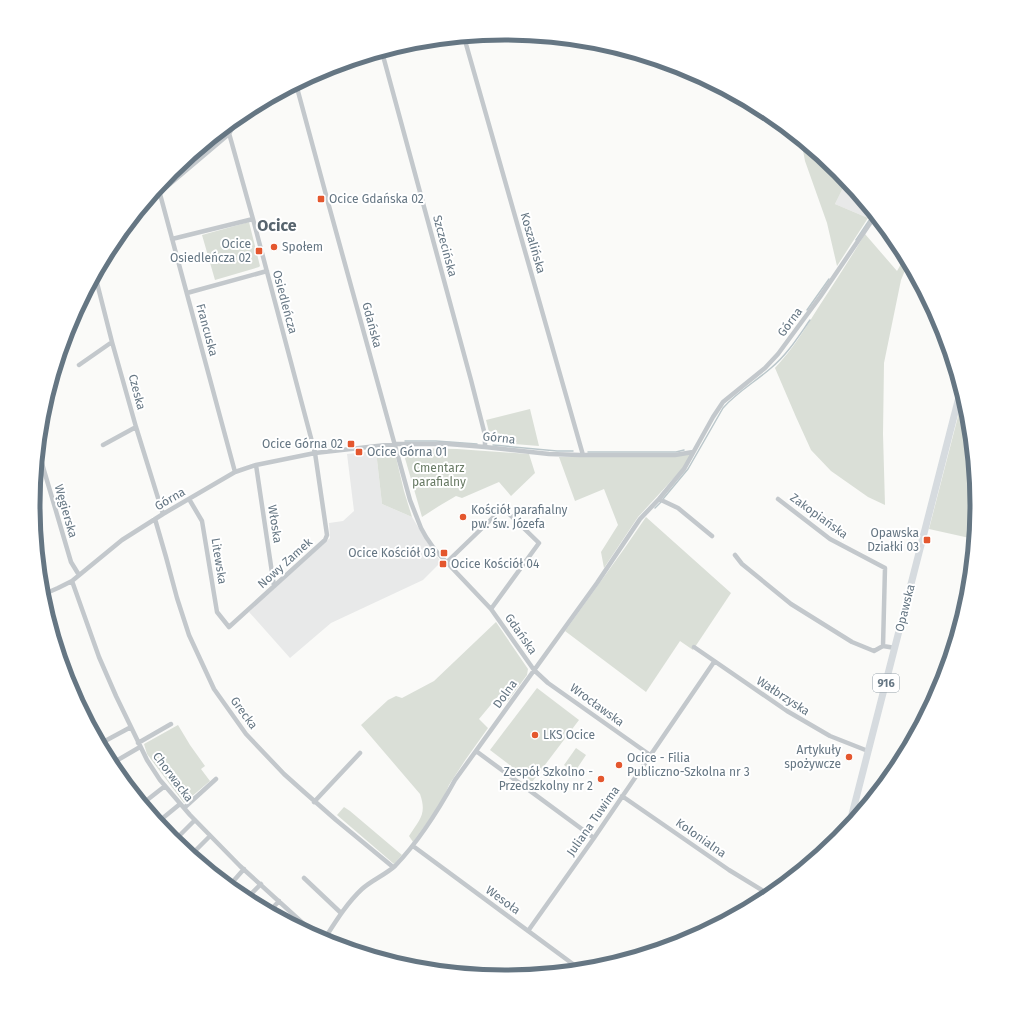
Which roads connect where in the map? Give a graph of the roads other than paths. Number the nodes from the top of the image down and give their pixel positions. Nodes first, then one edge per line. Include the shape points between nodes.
1 (465, 42) edge
2 (383, 57) edge
3 (297, 89) edge
4 (232, 129) edge
5 (229, 134) junction
6 (160, 194) junction
7 (155, 197) edge
8 (253, 218) junction
9 (872, 220) edge
10 (172, 239) junction
11 (267, 271) junction
12 (97, 282) edge
13 (187, 293) junction
14 (112, 342) junction
15 (79, 365) dead end
16 (958, 401) edge
17 (136, 427) junction
18 (395, 444) junction
19 (103, 445) dead end
20 (485, 447) junction
21 (693, 452) junction
22 (315, 453) junction
23 (583, 455) junction
24 (42, 464) edge
25 (256, 464) junction
26 (235, 472) junction
27 (778, 498) dead end
28 (189, 499) junction
29 (659, 499) junction
30 (163, 514) junction
31 (155, 519) junction
32 (712, 536) dead end
33 (736, 555) dead end
34 (447, 562) junction
35 (79, 575) junction
36 (72, 581) junction
37 (274, 586) junction
38 (48, 592) edge
39 (492, 609) junction
40 (229, 627) joint
41 (883, 646) junction
42 (694, 647) dead end
43 (895, 648) junction
44 (714, 662) junction
45 (534, 670) junction
46 (171, 724) dead end
47 (131, 727) junction
48 (105, 740) dead end
49 (140, 745) junction
50 (476, 751) junction
51 (868, 751) junction
52 (360, 753) dead end
53 (650, 755) junction
54 (116, 760) edge
55 (216, 780) dead end
56 (165, 786) junction
57 (622, 796) junction
58 (146, 801) edge
59 (314, 802) junction
60 (180, 804) junction
61 (184, 808) junction
62 (852, 815) edge
63 (162, 819) edge
64 (195, 820) junction
65 (179, 836) edge
66 (210, 836) junction
67 (594, 838) junction
68 (413, 846) junction
69 (194, 852) edge
70 (393, 867) junction
71 (244, 869) junction
72 (304, 878) dead end
73 (233, 882) edge
74 (261, 884) junction
75 (764, 891) edge
76 (251, 894) edge
77 (279, 901) junction
78 (272, 908) edge
79 (341, 913) junction
80 (304, 924) edge
81 (528, 931) junction
82 (327, 935) edge
83 (574, 965) edge

1 - 23 street, Koszalińska
2 - 20 street, Szczecińska via 471,380 485,435
3 - 18 street, Gdańska
4 - 5 street
5 - 6 street
5 - 8 street, Osiedleńcza
6 - 7 street
6 - 10 street, Francuska
8 - 10 street
8 - 11 street, Osiedleńcza
9 - 21 street, Górna via 789,341 765,368 723,402
10 - 13 street, Francuska
11 - 13 street
11 - 22 street, Osiedleńcza
12 - 14 street, Czeska
13 - 26 street, Francuska
14 - 15 street
14 - 17 street, Czeska
16 - 43 main road, Opawska / 916
17 - 19 street
17 - 30 street, Czeska
18 - 20 street, Górna
18 - 22 street, Górna
18 - 34 street, Gdańska via 410,500 421,528 435,550
20 - 23 street, Górna
21 - 23 street, Górna via 675,455
21 - 29 street, Dolna via 684,468
22 - 25 street, Górna
22 - 37 street, Nowy Zamek via 327,534 325,540
24 - 35 street, Węgierska via 71,562
25 - 26 street, Górna
25 - 37 street, Włoska
26 - 28 street, Górna
27 - 41 street, Zakopiańska via 830,539 885,568
28 - 30 street, Górna
28 - 40 street, Litewska via 202,521 217,612
29 - 32 street via 678,508
29 - 45 street, Dolna via 640,519
30 - 31 street, Górna
31 - 35 street, Górna via 122,540
31 - 59 street, Grecka via 189,635 214,689 246,734
33 - 41 street via 742,564 791,604 852,642 874,651
34 - 39 street, Gdańska
34 - 39 street, Gdańska via 503,508 539,543
35 - 36 street, Górna
36 - 38 street, Górna
36 - 47 street, Chorwacka via 99,657
37 - 40 street, Nowy Zamek
39 - 45 street, Gdańska
41 - 43 street
42 - 44 street, Wałbrzyska
43 - 51 main road, Opawska / 916
44 - 51 street, Wałbrzyska via 787,711 830,736
44 - 53 street, Juliana Tuwima
45 - 50 street, Dolna
45 - 53 street, Wrocławska
46 - 49 street
47 - 48 street
47 - 49 street, Chorwacka
49 - 54 street
49 - 56 street, Chorwacka
50 - 67 street
50 - 68 street, Dolna
51 - 62 main road, Opawska / 916
52 - 59 street
53 - 57 street, Juliana Tuwima
55 - 61 street
56 - 58 street
56 - 60 street, Chorwacka
57 - 67 street, Juliana Tuwima
57 - 75 street, Kolonialna
59 - 70 street, Grecka
60 - 61 street, Chorwacka
60 - 63 street
61 - 64 street, Chorwacka
64 - 65 street
64 - 66 street, Chorwacka
66 - 69 street
66 - 71 street, Chorwacka
67 - 81 street, Juliana Tuwima
68 - 70 street, Dolna
68 - 81 street, Wesoła
70 - 79 street, Dolna via 363,888
71 - 73 street
71 - 74 street, Chorwacka
72 - 79 street
74 - 76 street
74 - 77 street, Chorwacka
77 - 78 street
77 - 80 street, Chorwacka
79 - 82 street, Dolna
81 - 83 street, Wesoła

